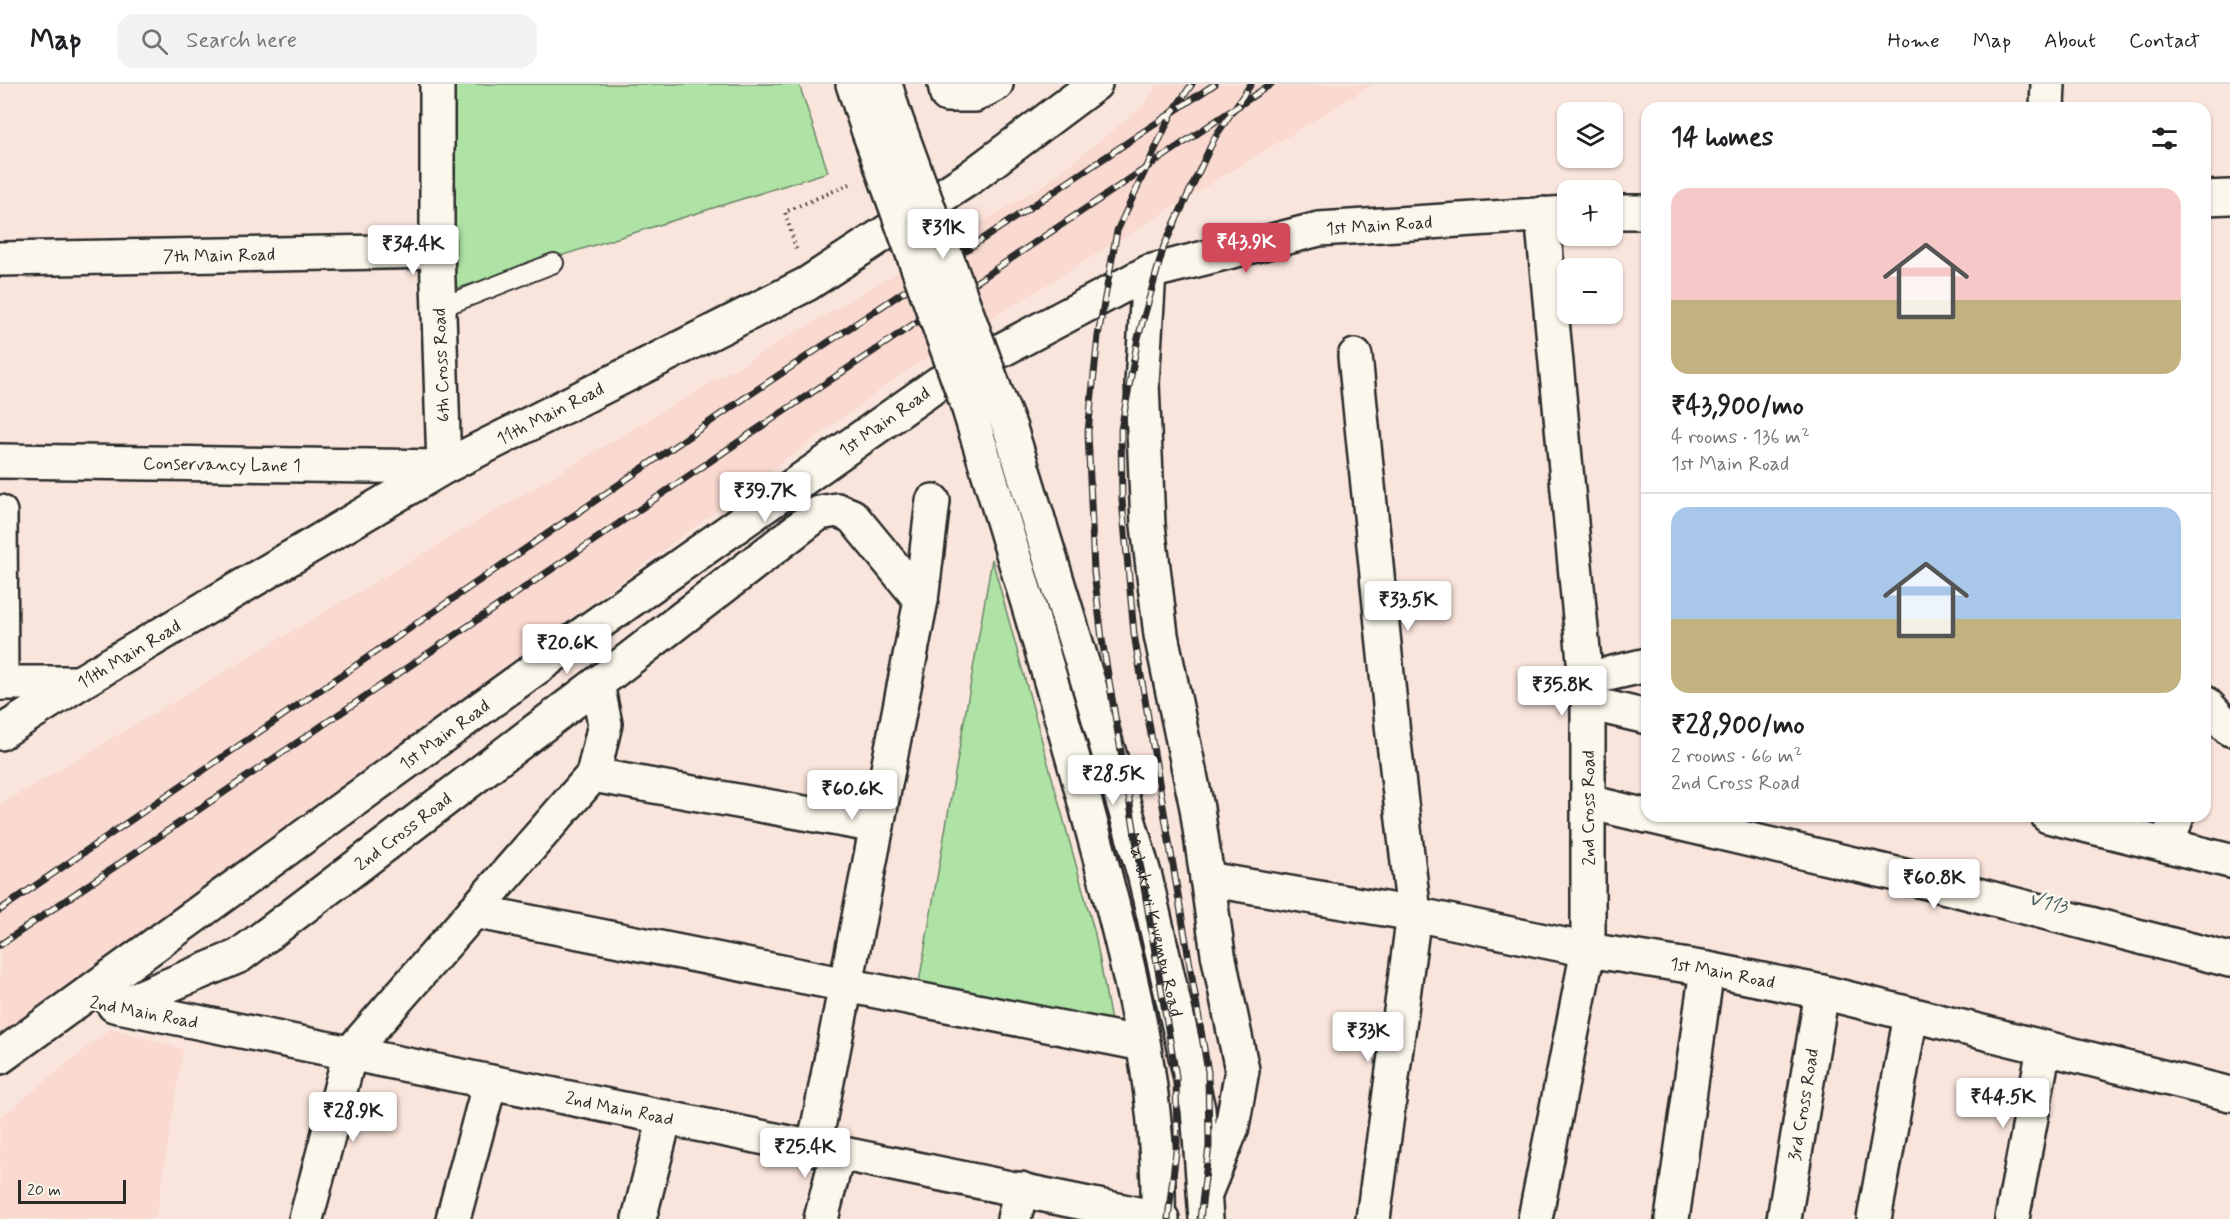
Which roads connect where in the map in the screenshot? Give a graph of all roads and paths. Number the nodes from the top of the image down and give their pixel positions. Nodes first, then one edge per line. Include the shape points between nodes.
1 (437, 84) edge
2 (853, 84) edge
3 (945, 84) edge
4 (996, 84) edge
5 (1095, 84) edge
6 (2048, 84) edge
7 (2047, 102) edge
8 (883, 110) edge
9 (855, 182) dead end
10 (2230, 197) edge
11 (2211, 198) edge
12 (1623, 212) edge
13 (1641, 212) edge
14 (1555, 214) edge
15 (437, 251) junction
16 (0, 259) edge
17 (554, 263) dead end
18 (1149, 272) junction
19 (807, 284) junction
20 (439, 308) junction
21 (1355, 356) dead end
22 (982, 401) junction
23 (0, 461) edge
24 (444, 467) junction
25 (933, 501) dead end
26 (0, 512) edge
27 (921, 600) junction
28 (1641, 668) edge
29 (1, 683) edge
30 (79, 683) junction
31 (597, 684) junction
32 (1587, 691) junction
33 (1641, 714) edge
34 (0, 734) edge
35 (593, 775) junction
36 (1588, 802) junction
37 (1641, 814) edge
38 (1674, 822) edge
39 (2098, 822) edge
40 (877, 826) junction
41 (2172, 831) edge
42 (2230, 861) edge
43 (1207, 879) junction
44 (474, 911) junction
45 (1414, 914) junction
46 (1588, 950) junction
47 (2230, 960) edge
48 (1707, 969) junction
49 (846, 986) junction
50 (1822, 992) junction
51 (78, 1000) junction
52 (119, 1006) junction
53 (1911, 1015) junction
54 (1143, 1044) junction
55 (2044, 1048) junction
56 (350, 1053) junction
57 (0, 1057) edge
58 (490, 1082) junction
59 (2230, 1094) edge
60 (665, 1118) junction
61 (826, 1150) junction
62 (1018, 1204) edge
63 (1206, 1205) edge
64 (306, 1219) edge
65 (453, 1219) edge
66 (639, 1219) edge
67 (821, 1219) edge
68 (1159, 1219) edge
69 (1373, 1219) edge
70 (1534, 1219) edge
71 (1672, 1219) edge
72 (1784, 1219) edge
73 (1874, 1219) edge
74 (2012, 1219) edge

1 - 15 street, 6th Cross Road
2 - 8 street
3 - 4 street via 947,95 975,95
5 - 19 street, 11th Main Road via 972,177
6 - 7 street
8 - 22 street, bridge
9 - 19 path via 785,212
10 - 11 street
12 - 13 street
14 - 18 street, 1st Main Road via 1319,230
14 - 32 street, 2nd Cross Road
15 - 16 street, 7th Main Road
15 - 20 street, 6th Cross Road
17 - 20 lane
18 - 43 street via 1143,383 1148,525 1161,635 1197,808
18 - 51 street, 1st Main Road via 939,383 586,632
19 - 24 street, 11th Main Road
20 - 24 street, 6th Cross Road
21 - 45 street
22 - 54 street, Mahakavi Kuvempu Road via 1130,967
22 - 63 street, Mahakavi Kuvempu Road via 1013,439 1145,877 1198,1109
23 - 24 street, Conservancy Lane 1
24 - 30 street, 11th Main Road
25 - 27 street
26 - 29 street
27 - 31 street, 2nd Cross Road via 852,516 837,510 819,513
27 - 40 street
28 - 32 street
29 - 30 street
30 - 34 street, 11th Main Road
31 - 35 street via 605,724
31 - 52 street, 2nd Cross Road via 239,956
32 - 33 street
32 - 36 street, 2nd Cross Road
35 - 40 street
35 - 44 street
36 - 37 street
36 - 46 street, 2nd Cross Road
38 - 47 street via 1896,874
39 - 41 street
40 - 49 street
41 - 42 street
43 - 45 street, 1st Main Road
43 - 63 street via 1242,1070 1232,1127
44 - 49 street
44 - 56 street
45 - 46 street, 1st Main Road
45 - 69 street
46 - 48 street, 1st Main Road
46 - 70 street, 2nd Cross Road
48 - 50 street, 1st Main Road
48 - 71 street
49 - 54 street
49 - 61 street
50 - 53 street, 1st Main Road
50 - 72 street, 3rd Cross Road
51 - 52 street, 2nd Main Road
51 - 57 street, 1st Main Road
52 - 56 street, 2nd Main Road
53 - 55 street, 1st Main Road
53 - 73 street
54 - 68 street, Mahakavi Kuvempu Road via 1154,1107
55 - 59 street, 1st Main Road
55 - 74 street
56 - 58 street, 2nd Main Road
56 - 64 street
58 - 60 street, 2nd Main Road
58 - 65 street
60 - 61 street, 2nd Main Road
60 - 66 street
61 - 62 street, 2nd Main Road
61 - 67 street
62 - 68 street, 2nd Main Road

